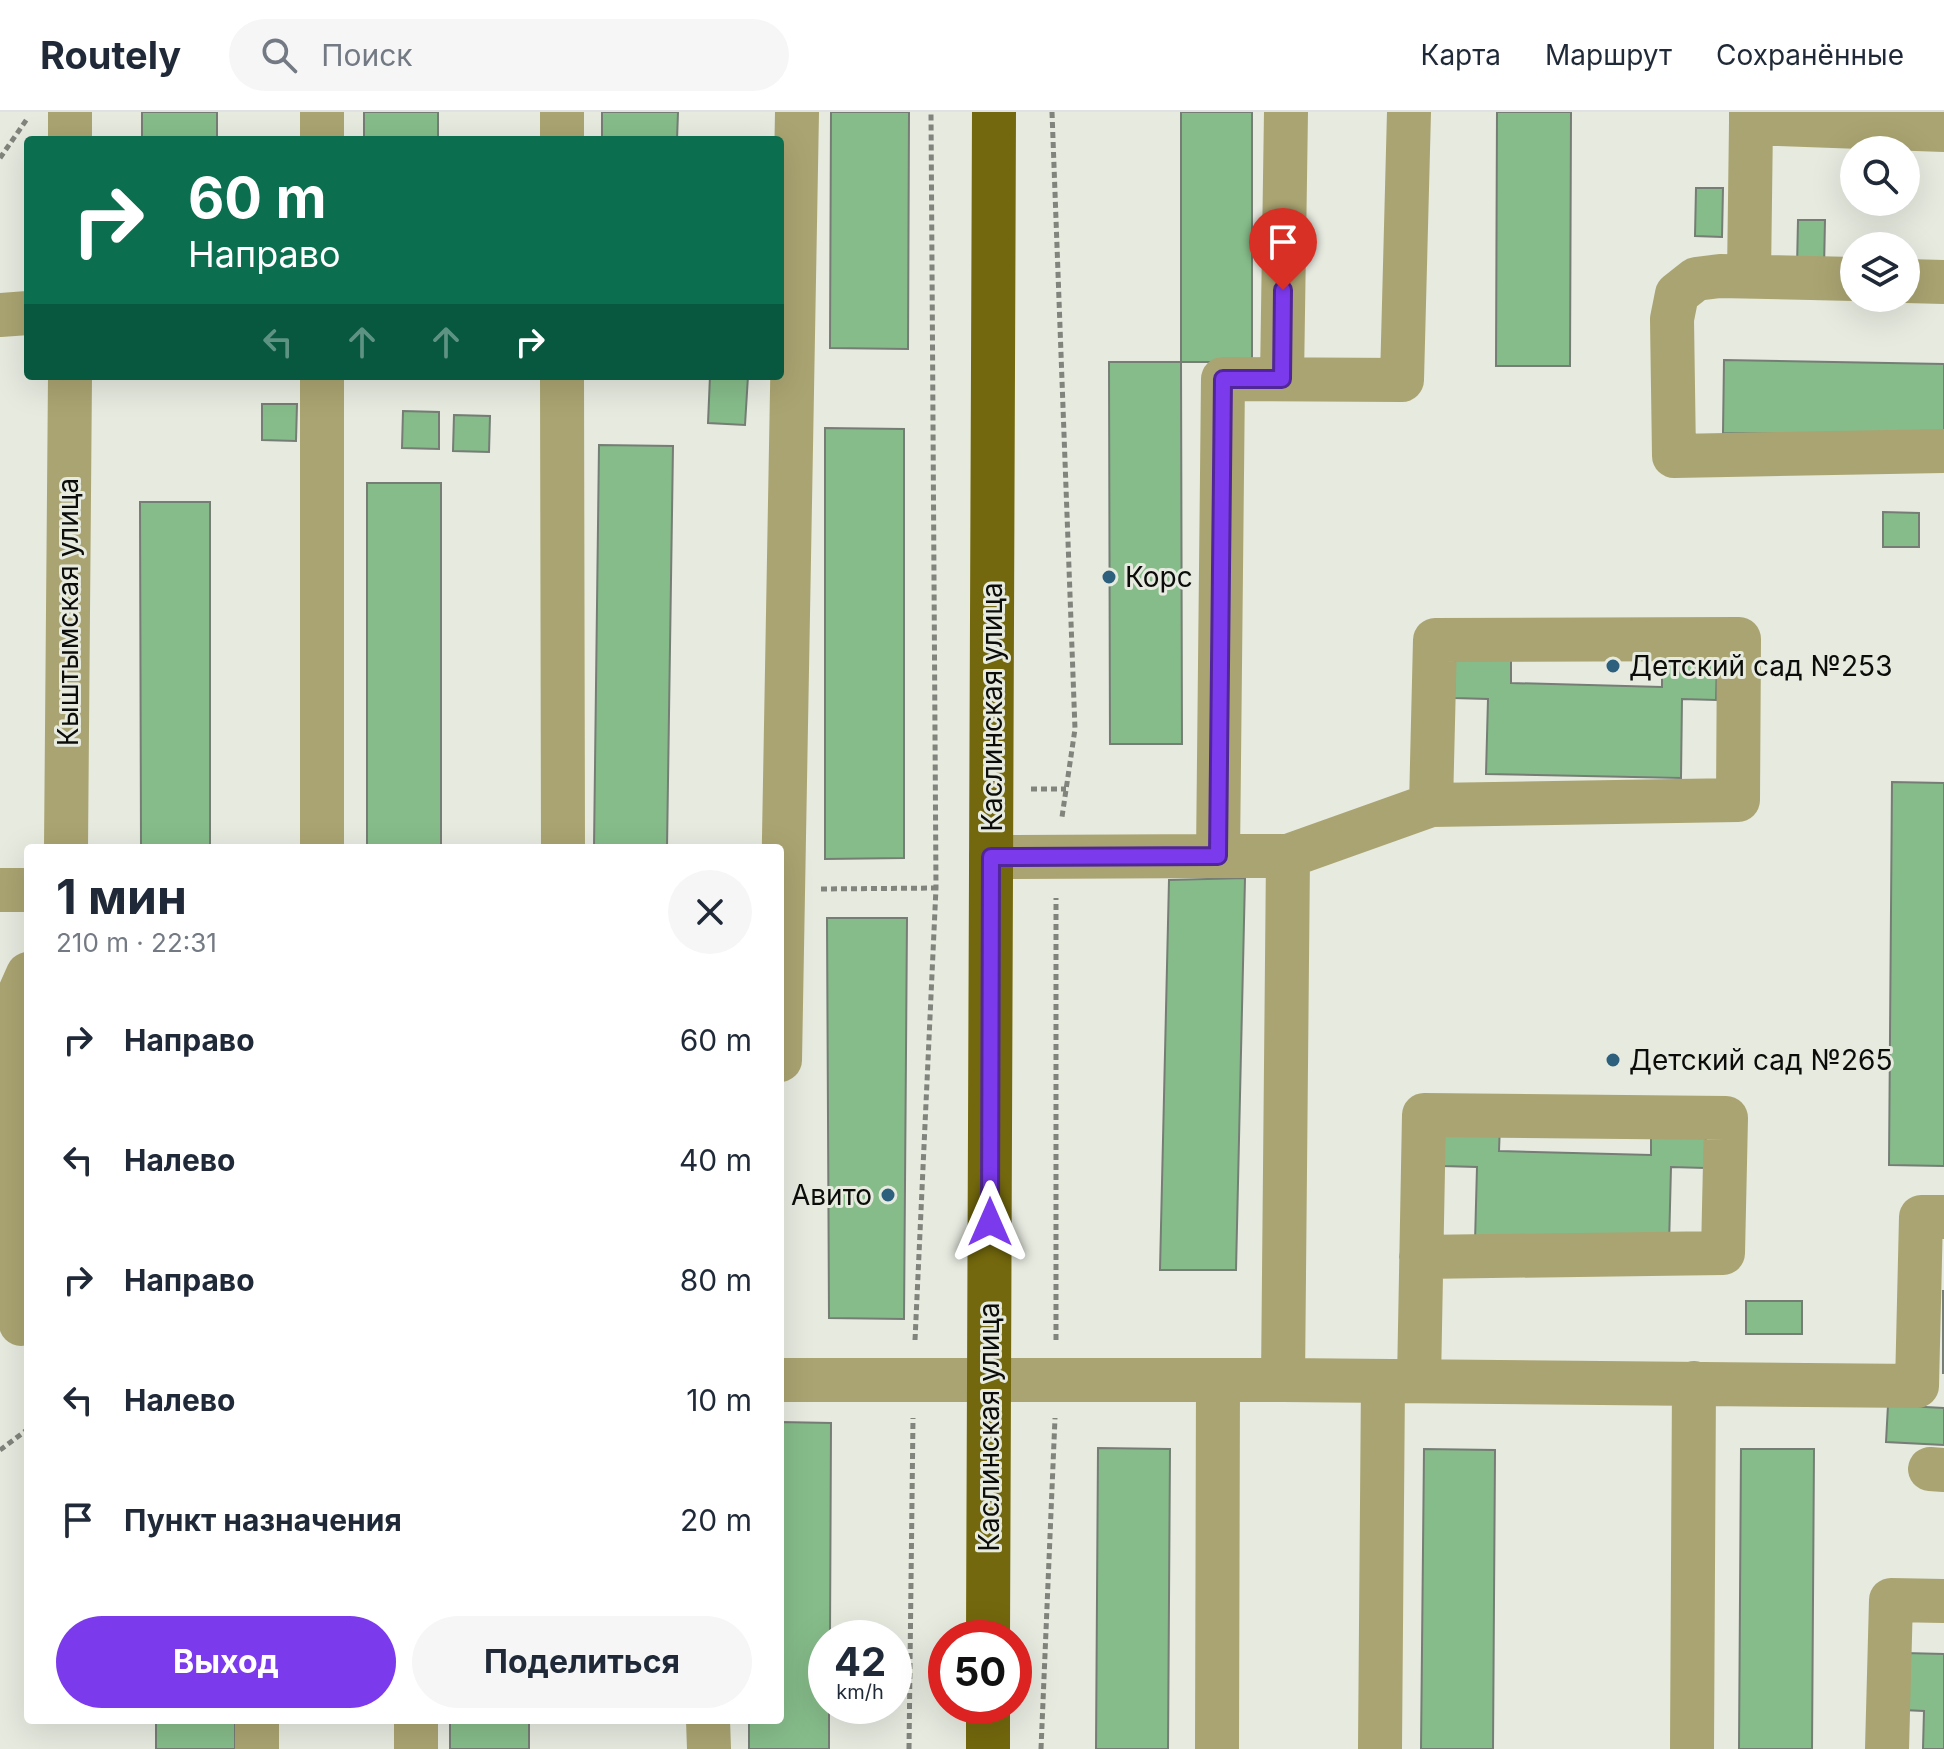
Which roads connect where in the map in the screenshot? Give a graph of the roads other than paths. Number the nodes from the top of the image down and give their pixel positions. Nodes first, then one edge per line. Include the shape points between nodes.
1 (70, 112) edge
2 (322, 112) edge
3 (562, 112) edge
4 (797, 112) edge
5 (994, 112) edge
6 (1286, 112) edge
7 (1409, 112) edge
8 (1751, 118) edge
9 (1944, 130) edge
10 (70, 136) edge
11 (322, 136) edge
12 (562, 136) edge
13 (1749, 276) junction
14 (1840, 279) edge
15 (1920, 281) edge
16 (1944, 282) edge
17 (24, 313) edge
18 (0, 315) edge
19 (1282, 379) junction
20 (70, 380) edge
21 (322, 380) edge
22 (562, 380) edge
23 (1944, 451) edge
24 (1431, 805) junction
25 (66, 844) edge
26 (322, 844) edge
27 (563, 844) edge
28 (783, 844) edge
29 (1218, 856) junction
30 (1288, 856) junction
31 (991, 857) junction
32 (0, 890) edge
33 (24, 890) edge
34 (24, 983) edge
35 (1944, 1217) edge
36 (1421, 1257) junction
37 (21, 1324) dead end
38 (784, 1380) edge
39 (1218, 1380) junction
40 (1283, 1380) junction
41 (989, 1381) junction
42 (1401, 1381) junction
43 (1694, 1383) junction
44 (1930, 1386) edge
45 (1944, 1601) edge
46 (988, 1620) edge
47 (257, 1724) edge
48 (416, 1724) edge
49 (708, 1724) edge
50 (988, 1724) edge
51 (257, 1749) edge
52 (416, 1749) edge
53 (709, 1749) edge
54 (988, 1749) edge
55 (1217, 1749) edge
56 (1380, 1749) edge
57 (1692, 1749) edge
58 (1887, 1749) edge

1 - 10 street
2 - 11 street
3 - 12 street
4 - 28 street
5 - 31 main road, Каслинская улица
6 - 19 street
7 - 19 street via 1402,380
8 - 9 street
8 - 13 street
13 - 14 street
13 - 23 street via 1696,279 1677,294 1672,319 1674,456
15 - 16 street
17 - 18 street
19 - 29 street via 1223,379
20 - 25 street, Кыштымская улица
21 - 26 street
22 - 27 street
24 - 24 street via 1738,800 1739,639 1435,640
24 - 30 street
29 - 30 street
29 - 31 street
30 - 40 street
31 - 41 main road, Каслинская улица
32 - 33 street
34 - 37 street
35 - 44 street via 1921,1217
36 - 36 street via 1424,1115 1726,1118 1723,1253
36 - 42 street
38 - 41 street
39 - 40 street
39 - 41 street
39 - 55 street
40 - 42 street
41 - 46 main road, Каслинская улица
42 - 43 street
42 - 56 street
43 - 44 street
43 - 57 street
45 - 58 street via 1891,1600
47 - 51 street
48 - 52 street
49 - 53 street
50 - 54 main road

